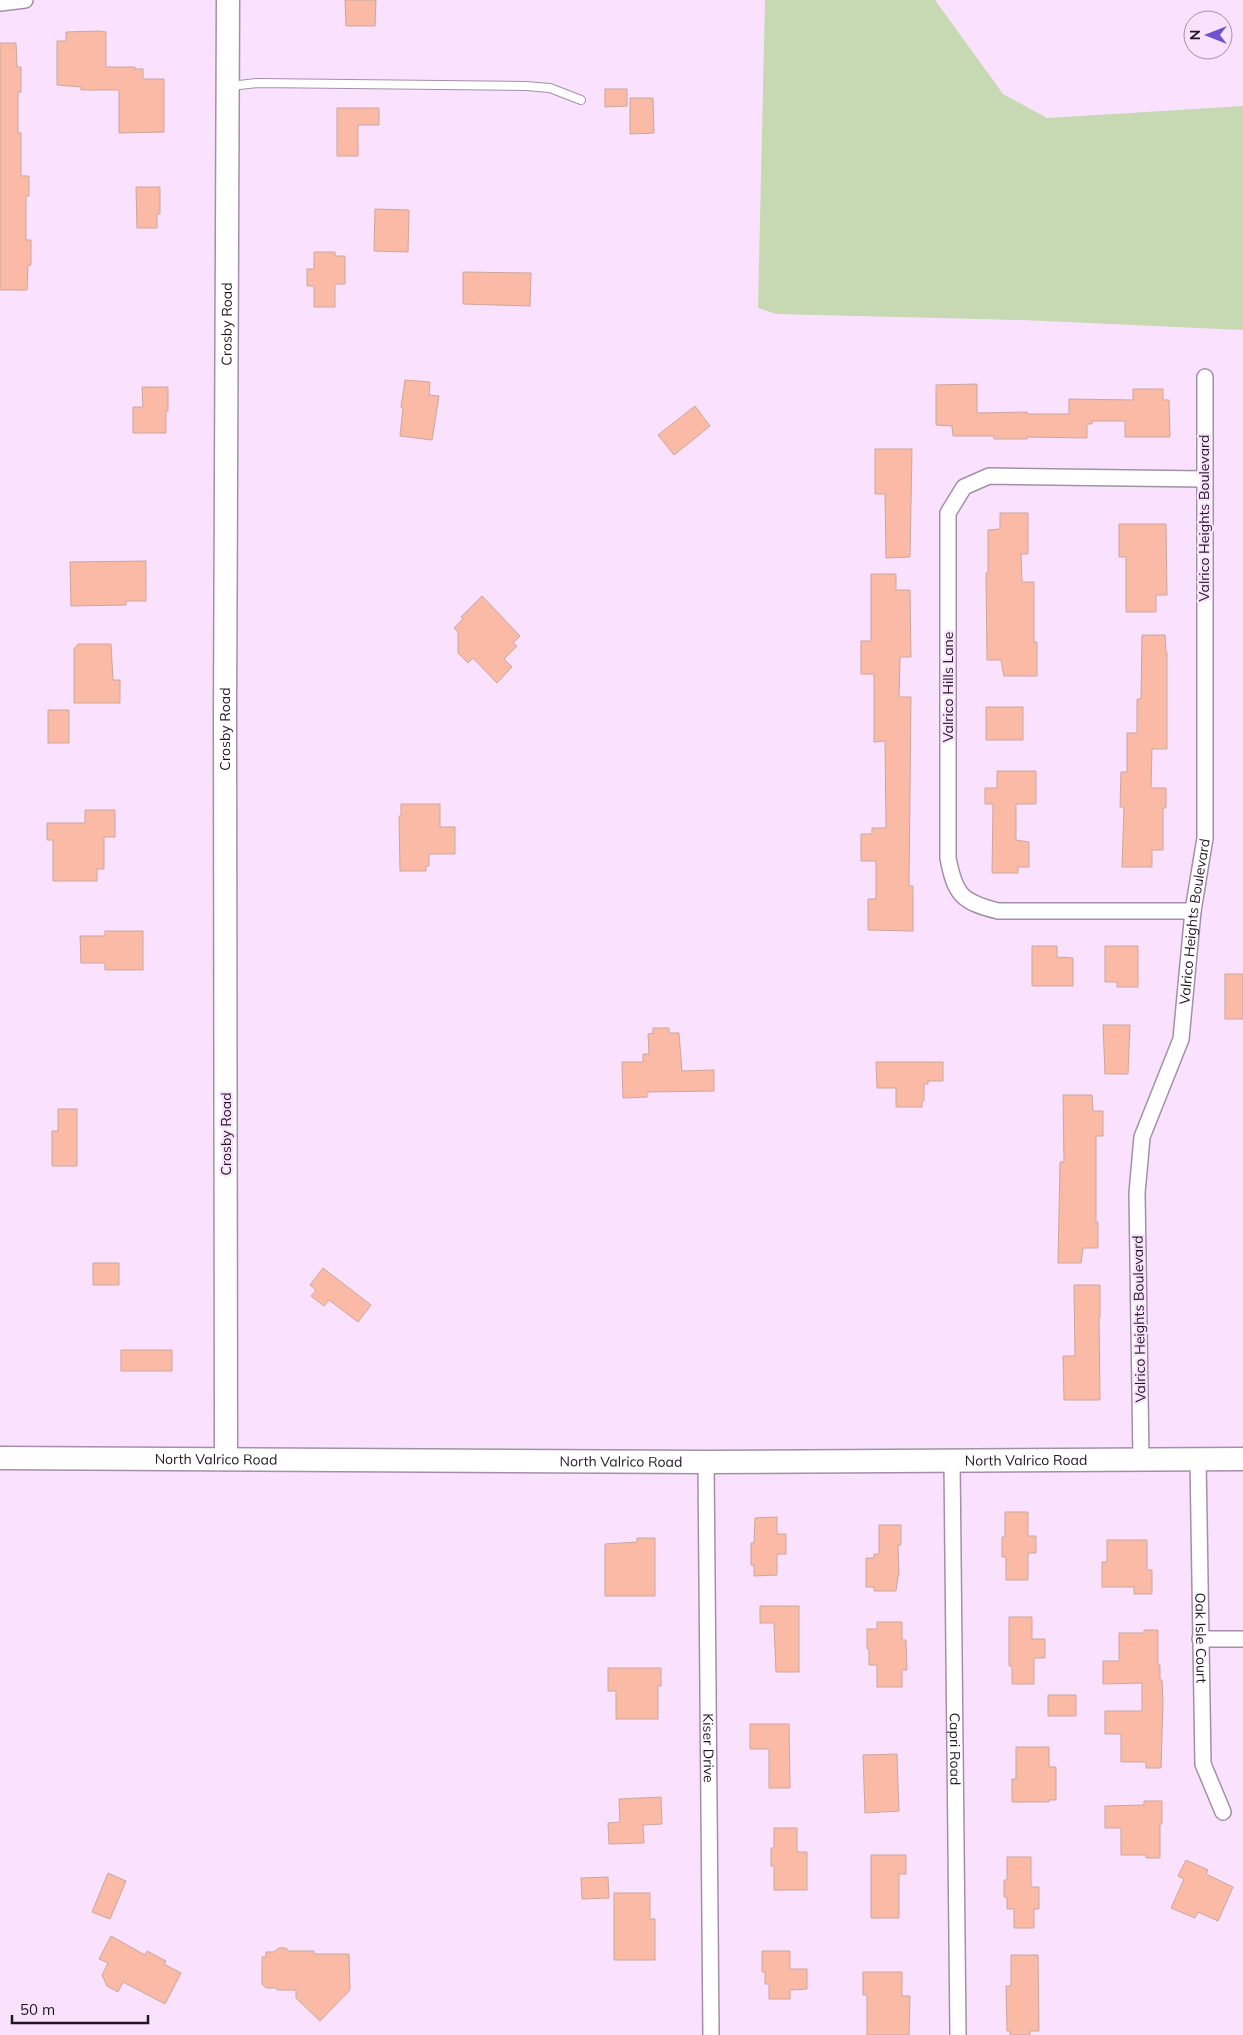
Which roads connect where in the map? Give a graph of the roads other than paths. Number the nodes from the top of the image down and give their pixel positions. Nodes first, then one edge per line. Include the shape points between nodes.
1 (25, 0) edge
2 (228, 0) edge
3 (0, 3) edge
4 (228, 86) junction
5 (581, 100) dead end
6 (1204, 377) dead end
7 (1204, 479) junction
8 (1193, 911) junction
9 (0, 1458) edge
10 (226, 1459) junction
11 (1243, 1459) edge
12 (1141, 1460) junction
13 (1198, 1460) junction
14 (952, 1461) junction
15 (706, 1462) junction
16 (1200, 1639) junction
17 (1243, 1639) edge
18 (1224, 1812) dead end
19 (711, 2035) edge
20 (958, 2035) edge

1 - 3 street
2 - 4 street, Crosby Road
4 - 5 lane via 257,83 526,86 550,88
4 - 10 street, Crosby Road
6 - 7 street, Valrico Heights Boulevard
7 - 8 street, Valrico Heights Boulevard via 1205,838
7 - 8 street, Valrico Hills Lane via 989,476 964,487 948,513 948,858 952,880 965,899 998,911
8 - 12 street, Valrico Heights Boulevard via 1181,1039 1142,1137 1137,1193
9 - 10 street, North Valrico Road
10 - 15 street, North Valrico Road
11 - 13 street, North Valrico Road
12 - 13 street, North Valrico Road
12 - 14 street, North Valrico Road
13 - 16 street, Oak Isle Court
14 - 15 street, North Valrico Road
14 - 20 street, Capri Road
15 - 19 street, Kiser Drive
16 - 17 street
16 - 18 street, Oak Isle Court via 1203,1764

